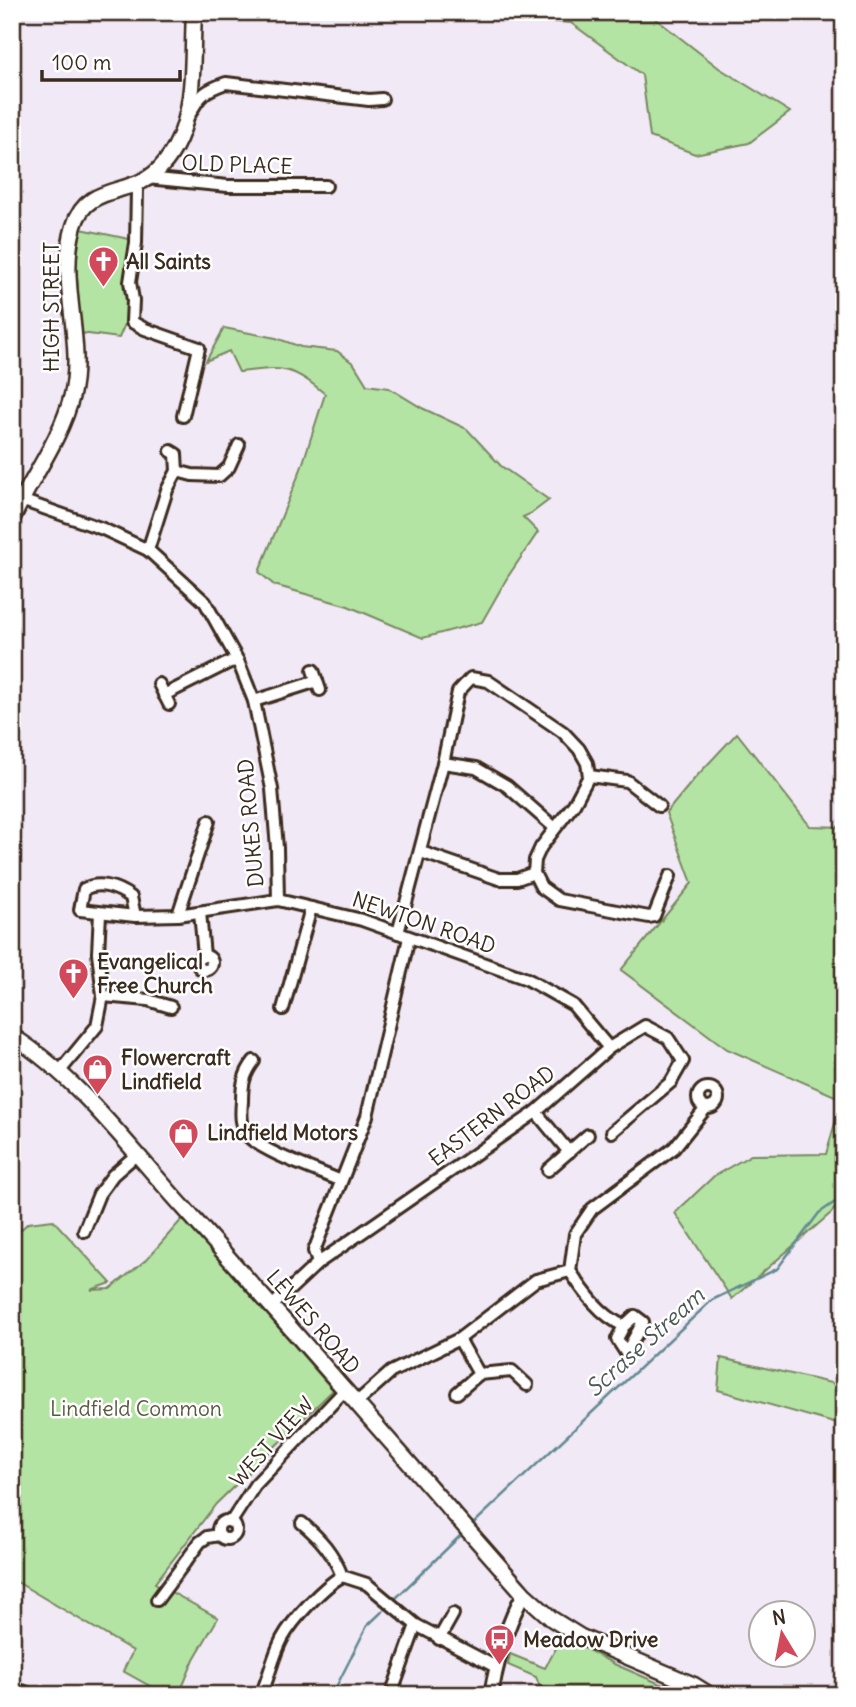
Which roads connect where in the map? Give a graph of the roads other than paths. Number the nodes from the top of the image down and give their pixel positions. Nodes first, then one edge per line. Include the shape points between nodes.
1 (194, 12) edge
2 (382, 99) dead end
3 (189, 116) junction
4 (140, 181) junction
5 (326, 186) dead end
6 (183, 416) dead end
7 (239, 445) dead end
8 (171, 451) dead end
9 (177, 471) junction
10 (21, 500) junction
11 (12, 520) edge
12 (148, 550) junction
13 (234, 658) junction
14 (316, 680) dead end
15 (164, 695) dead end
16 (254, 701) junction
17 (443, 763) junction
18 (589, 776) junction
19 (659, 806) dead end
20 (209, 821) dead end
21 (555, 828) junction
22 (421, 852) junction
23 (534, 873) junction
24 (670, 876) dead end
25 (278, 900) junction
26 (311, 908) junction
27 (200, 912) junction
28 (100, 913) junction
29 (178, 915) junction
30 (135, 916) junction
31 (398, 933) junction
32 (409, 938) junction
33 (204, 956) dead end
34 (103, 996) junction
35 (171, 1007) dead end
36 (283, 1009) dead end
37 (12, 1036) edge
38 (608, 1048) junction
39 (254, 1061) dead end
40 (60, 1071) junction
41 (706, 1108) dead end
42 (536, 1112) junction
43 (612, 1132) dead end
44 (588, 1135) dead end
45 (569, 1152) junction
46 (136, 1155) junction
47 (548, 1170) dead end
48 (341, 1181) junction
49 (89, 1228) dead end
50 (318, 1263) junction
51 (570, 1271) junction
52 (272, 1306) junction
53 (624, 1326) dead end
54 (458, 1339) junction
55 (479, 1374) junction
56 (527, 1385) dead end
57 (345, 1391) junction
58 (457, 1393) dead end
59 (356, 1403) junction
60 (302, 1523) dead end
61 (342, 1576) junction
62 (524, 1594) junction
63 (157, 1600) dead end
64 (453, 1614) dead end
65 (416, 1625) junction
66 (439, 1639) junction
67 (496, 1667) junction
68 (12, 1692) edge
69 (32, 1695) edge
70 (261, 1695) edge
71 (391, 1695) edge
72 (491, 1695) edge
73 (710, 1695) edge

1 - 3 main road, HIGH STREET
2 - 3 street via 226,83 208,89
3 - 4 main road, HIGH STREET via 170,154 156,172
4 - 5 street, OLD PLACE
4 - 6 street via 130,282 132,322 199,348
4 - 10 main road, HIGH STREET via 101,194 80,212 74,224 69,265 76,340 72,395
7 - 9 street via 229,467 219,476
8 - 9 street via 176,454
9 - 12 street
10 - 11 main road, HIGH STREET
10 - 12 street, DUKES ROAD
12 - 13 street, DUKES ROAD via 205,602
13 - 15 street
13 - 16 street, DUKES ROAD
14 - 16 street
16 - 25 street, DUKES ROAD via 272,789
17 - 18 street via 458,692 471,678 488,681 563,732 579,749
17 - 21 street via 476,768 507,786
17 - 22 street
18 - 19 street via 627,781
18 - 21 street
20 - 29 street
21 - 23 street via 541,846
22 - 23 street via 499,879
22 - 31 street
23 - 24 street via 541,887 559,900 649,917 654,916
25 - 26 street, NEWTON ROAD
25 - 27 street, NEWTON ROAD
26 - 31 street, NEWTON ROAD
26 - 36 street
27 - 29 street, NEWTON ROAD
27 - 33 street
28 - 30 street, NEWTON ROAD
28 - 30 street via 80,910 84,889 93,884 119,888 131,897
28 - 34 street
29 - 30 street, NEWTON ROAD
31 - 32 street, NEWTON ROAD
32 - 38 street, NEWTON ROAD via 527,979 573,1005
32 - 48 street via 367,1116
34 - 35 street
34 - 40 street via 97,1026
37 - 40 main road, LEWES ROAD
38 - 42 street, EASTERN ROAD
38 - 43 street, EASTERN ROAD via 645,1026 668,1038 684,1061 671,1082
39 - 48 street via 242,1081 242,1126 249,1137
40 - 46 main road, LEWES ROAD
41 - 51 street via 674,1148 592,1209 575,1234
42 - 45 street
42 - 50 street, EASTERN ROAD
44 - 45 street
45 - 47 street
46 - 49 street via 99,1195
46 - 52 main road, LEWES ROAD
48 - 50 street via 314,1251
50 - 52 street, EASTERN ROAD
51 - 53 street via 584,1293
51 - 54 street via 536,1280
52 - 57 main road, LEWES ROAD
54 - 55 street
54 - 59 street via 391,1372
55 - 56 street via 512,1371
55 - 58 street
57 - 59 main road, LEWES ROAD
57 - 63 street, WEST VIEW via 255,1485 231,1522 221,1523 219,1535 200,1542
59 - 62 main road, LEWES ROAD
60 - 61 street via 324,1542
61 - 65 street via 367,1584
61 - 70 street via 326,1585 283,1637
62 - 67 street
62 - 73 main road, LEWES ROAD via 581,1637
64 - 66 street
65 - 66 street
65 - 71 street
66 - 67 street
67 - 72 street
68 - 69 street

